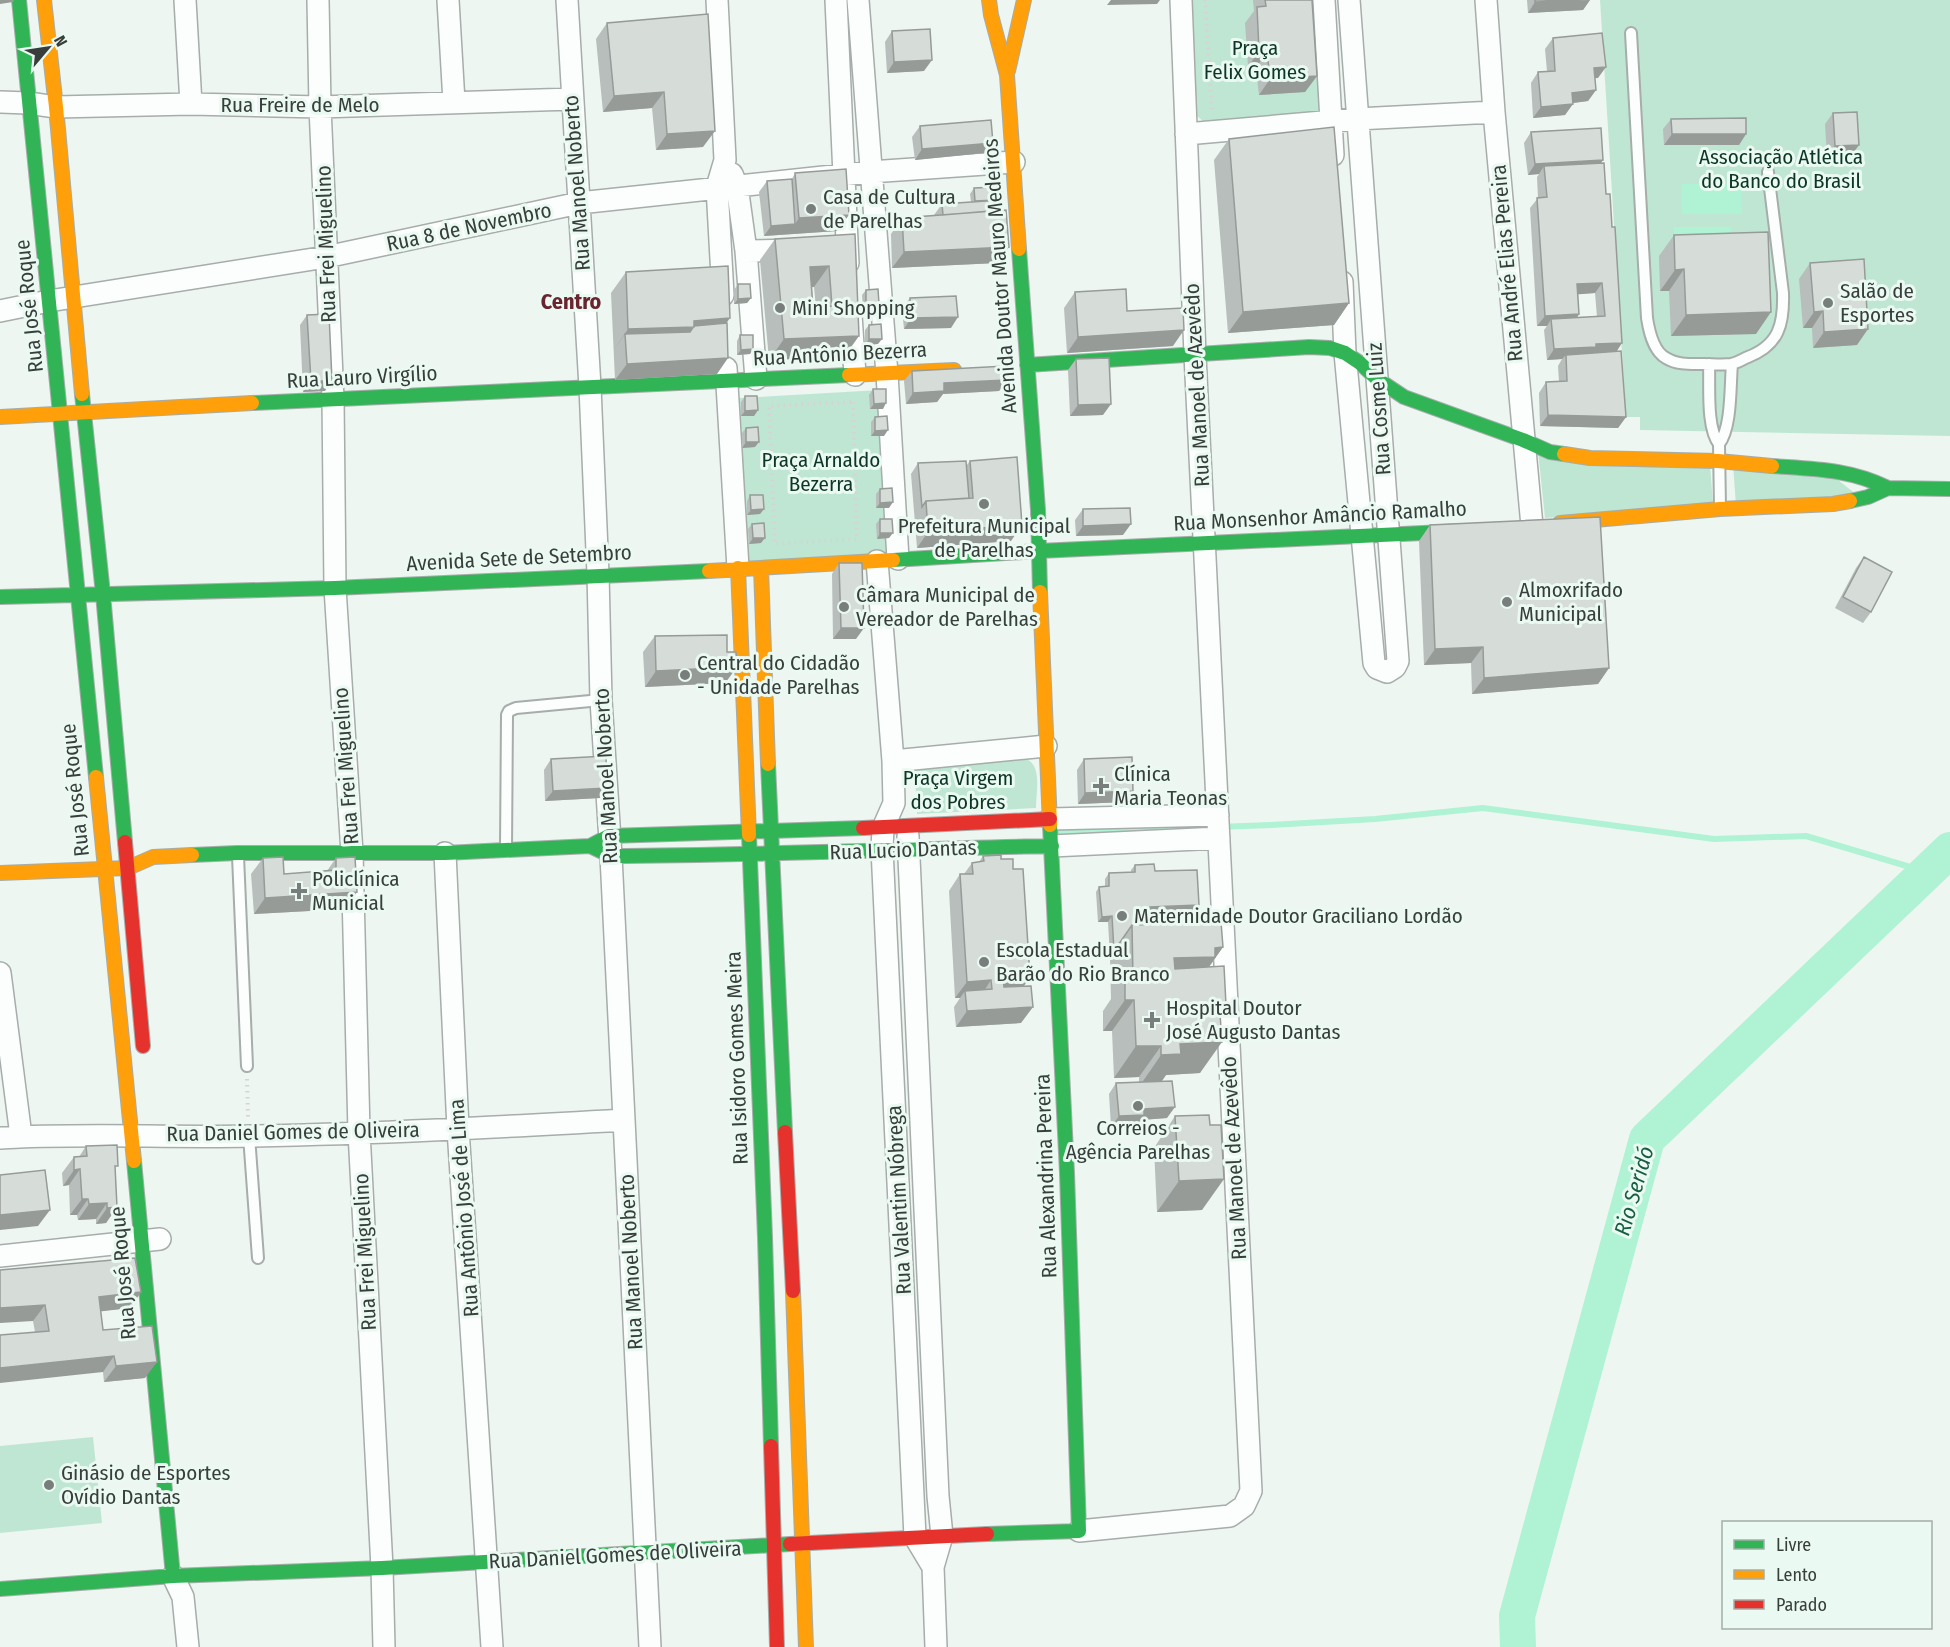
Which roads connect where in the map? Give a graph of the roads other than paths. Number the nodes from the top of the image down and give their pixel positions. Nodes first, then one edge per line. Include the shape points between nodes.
1 (19, 0) edge
2 (44, 0) edge
3 (185, 0) edge
4 (318, 0) edge
5 (448, 0) edge
6 (567, 0) edge
7 (717, 0) edge
8 (836, 0) edge
9 (858, 0) edge
10 (989, 0) edge
11 (1024, 0) edge
12 (1181, 0) edge
13 (1324, 0) edge
14 (1350, 0) edge
15 (1486, 0) edge
16 (1631, 33) dead end
17 (1007, 75) junction
18 (572, 99) junction
19 (0, 102) edge
20 (454, 102) junction
21 (28, 103) junction
22 (191, 104) junction
23 (56, 107) junction
24 (320, 107) junction
25 (1494, 112) junction
26 (1358, 119) junction
27 (1331, 122) junction
28 (1186, 134) junction
29 (1014, 162) junction
30 (870, 172) junction
31 (1768, 172) dead end
32 (843, 175) junction
33 (1335, 177) edge
34 (727, 187) junction
35 (579, 203) junction
36 (848, 248) junction
37 (746, 251) junction
38 (326, 257) junction
39 (1341, 265) edge
40 (74, 297) junction
41 (49, 301) junction
42 (0, 311) edge
43 (723, 313) edge
44 (725, 347) edge
45 (1346, 353) junction
46 (1195, 355) junction
47 (1709, 364) junction
48 (1732, 364) junction
49 (1021, 365) junction
50 (969, 369) edge
51 (885, 374) junction
52 (855, 375) junction
53 (756, 379) junction
54 (1377, 379) junction
55 (726, 381) junction
56 (590, 387) junction
57 (333, 399) junction
58 (84, 412) junction
59 (62, 413) junction
60 (0, 417) edge
61 (1523, 440) junction
62 (1719, 444) junction
63 (1718, 461) junction
64 (1888, 488) junction
65 (1950, 489) edge
66 (1720, 509) junction
67 (1526, 526) joint
68 (1473, 530) edge
69 (1389, 536) junction
70 (1362, 537) junction
71 (1205, 543) junction
72 (1039, 551) junction
73 (887, 560) junction
74 (738, 568) junction
75 (761, 568) junction
76 (598, 574) junction
77 (334, 588) junction
78 (77, 594) junction
79 (103, 594) junction
80 (0, 597) edge
81 (601, 700) junction
82 (1046, 746) junction
83 (116, 748) junction
84 (92, 749) junction
85 (893, 761) junction
86 (894, 803) junction
87 (1218, 816) junction
88 (1050, 819) junction
89 (907, 827) junction
90 (883, 828) junction
91 (771, 831) junction
92 (749, 832) junction
93 (1219, 838) junction
94 (610, 846) junction
95 (1052, 846) junction
96 (126, 848) junction
97 (98, 849) junction
98 (882, 849) junction
99 (908, 849) junction
100 (506, 850) junction
101 (237, 853) junction
102 (351, 853) junction
103 (445, 853) junction
104 (771, 854) junction
105 (751, 855) junction
106 (153, 857) junction
107 (128, 868) junction
108 (105, 870) junction
109 (0, 873) edge
110 (0, 973) edge
111 (145, 1065) dead end
112 (247, 1066) road end
113 (758, 1088) junction
114 (784, 1089) junction
115 (624, 1120) junction
116 (458, 1129) junction
117 (359, 1132) junction
118 (145, 1135) junction
119 (249, 1136) junction
120 (10, 1137) edge
121 (792, 1236) junction
122 (765, 1237) junction
123 (155, 1240) junction
124 (0, 1256) edge
125 (258, 1258) dead end
126 (1230, 1516) joint
127 (1079, 1531) junction
128 (942, 1536) junction
129 (915, 1538) junction
130 (804, 1545) junction
131 (776, 1546) junction
132 (646, 1553) junction
133 (487, 1562) junction
134 (933, 1567) junction
135 (382, 1568) junction
136 (184, 1571) junction
137 (0, 1589) edge
138 (188, 1647) edge
139 (384, 1647) edge
140 (492, 1647) edge
141 (650, 1647) edge
142 (777, 1647) edge
143 (806, 1647) edge
144 (936, 1647) edge

1 - 21 street, Rua José Roque
2 - 23 street, Rua José Roque
3 - 22 street
4 - 24 street, Rua Frei Miguelino
5 - 20 street
6 - 18 street, Rua Manoel Noberto
7 - 34 street
8 - 32 street
9 - 30 street
10 - 17 street, Avenida Doutor Mauro Medeiros
11 - 17 street
12 - 28 street, Rua Manoel de Azevêdo
13 - 27 street
14 - 26 street, Rua Cosme Luiz
15 - 25 street, Rua André Elias Pereira
16 - 47 lane via 1649,331 1665,358
17 - 29 street, Avenida Doutor Mauro Medeiros
18 - 20 street, Rua Freire de Melo
18 - 35 street, Rua Manoel Noberto
19 - 21 street, Rua Freire de Melo
20 - 24 street, Rua Freire de Melo
21 - 23 street, Rua Freire de Melo
21 - 41 street, Rua José Roque
22 - 23 street, Rua Freire de Melo
22 - 24 street, Rua Freire de Melo
23 - 40 street, Rua José Roque
24 - 38 street, Rua Frei Miguelino
25 - 26 street
25 - 61 street, Rua André Elias Pereira
26 - 27 street
26 - 54 street, Rua Cosme Luiz
27 - 28 street
27 - 33 street
28 - 46 street, Rua Manoel de Azevêdo
29 - 30 street, Rua 8 de Novembro
29 - 49 street, Avenida Doutor Mauro Medeiros
30 - 32 street, Rua 8 de Novembro
30 - 51 street
31 - 48 lane via 1784,311 1775,338 1765,348
32 - 34 street, Rua 8 de Novembro
32 - 36 street
32 - 51 street via 866,186 872,200
34 - 35 street, Rua 8 de Novembro
34 - 37 street
34 - 43 street
35 - 38 street, Rua 8 de Novembro
35 - 56 street, Rua Manoel Noberto
36 - 37 street
36 - 52 street
37 - 53 street
38 - 40 street, Rua 8 de Novembro
38 - 57 street, Rua Frei Miguelino
39 - 45 street, Rua Cosme Luiz
40 - 41 street, Rua 8 de Novembro
40 - 58 street, Rua José Roque
41 - 42 street, Rua 8 de Novembro
41 - 59 street, Rua José Roque
44 - 55 street
45 - 46 street via 1309,348
45 - 54 street
45 - 70 street, Rua Cosme Luiz
46 - 49 street
46 - 71 street, Rua Manoel de Azevêdo
47 - 48 lane
47 - 62 lane via 1711,427
48 - 62 lane via 1727,427
49 - 72 street, Avenida Doutor Mauro Medeiros
50 - 51 street, Rua Antônio Bezerra
51 - 52 street, Rua Antônio Bezerra
51 - 73 street
52 - 53 street, Rua Antônio Bezerra
53 - 55 street, Rua Antônio Bezerra
54 - 61 street via 1404,397
54 - 69 street, Rua Cosme Luiz
55 - 56 street, Rua Lauro Virgílio
55 - 74 street
56 - 57 street, Rua Lauro Virgílio
56 - 76 street, Rua Manoel Noberto
57 - 58 street, Rua Lauro Virgílio
57 - 77 street, Rua Frei Miguelino
58 - 59 street, Rua Lauro Virgílio
58 - 79 street, Rua José Roque
59 - 60 street, Rua Lauro Virgílio
59 - 78 street, Rua José Roque
61 - 63 street via 1550,452 1579,457
61 - 67 street, Rua André Elias Pereira
62 - 63 lane
63 - 64 street via 1854,474
63 - 66 lane
64 - 65 street
64 - 66 street via 1868,497 1833,504
66 - 67 street
68 - 69 street, Rua Monsenhor Amâncio Ramalho
69 - 70 street, Rua Monsenhor Amâncio Ramalho
69 - 70 street, Rua Cosme Luiz via 1398,661 1387,672 1377,669 1374,663
70 - 71 street, Rua Monsenhor Amâncio Ramalho
71 - 72 street, Rua Monsenhor Amâncio Ramalho
71 - 87 street, Rua Manoel de Azevêdo
72 - 73 street, Avenida Sete de Setembro
72 - 82 street, Avenida Doutor Mauro Medeiros
73 - 75 street, Avenida Sete de Setembro
73 - 85 street
74 - 75 street, Avenida Sete de Setembro
74 - 76 street, Avenida Sete de Setembro
74 - 92 street, Rua Isidoro Gomes Meira
75 - 91 street, Rua Isidoro Gomes Meira
76 - 77 street, Avenida Sete de Setembro
76 - 81 street, Rua Manoel Noberto
77 - 79 street, Avenida Sete de Setembro
77 - 102 street, Rua Frei Miguelino
78 - 79 street, Avenida Sete de Setembro
78 - 80 street, Avenida Sete de Setembro
78 - 84 street, Rua José Roque
79 - 83 street, Rua José Roque
81 - 94 street, Rua Manoel Noberto
81 - 100 lane via 509,711
82 - 85 street
82 - 88 street, Rua Alexandrina Pereira
83 - 84 street
83 - 96 street, Rua José Roque
84 - 97 street, Rua José Roque
85 - 86 street
86 - 89 street
86 - 90 street
87 - 88 street, Rua Lucio Dantas
87 - 93 street, Rua Manoel de Azevêdo
88 - 89 street, Rua Lucio Dantas
88 - 95 street, Rua Alexandrina Pereira
89 - 90 street, Rua Lucio Dantas
89 - 99 street, Rua Valentim Nóbrega
90 - 91 street, Rua Lucio Dantas
90 - 98 street, Rua Valentim Nóbrega
91 - 92 street, Rua Lucio Dantas
91 - 104 street, Rua Isidoro Gomes Meira
92 - 94 street, Rua Lucio Dantas
92 - 105 street, Rua Isidoro Gomes Meira
93 - 95 street, Rua Lucio Dantas
93 - 126 street, Rua Manoel de Azevêdo via 1252,1477 1248,1500
94 - 100 street, Rua Lucio Dantas
94 - 105 street, Rua Lucio Dantas
94 - 115 street, Rua Manoel Noberto
95 - 99 street, Rua Lucio Dantas
95 - 127 street, Rua Alexandrina Pereira
96 - 97 street, Rua Lucio Dantas
96 - 106 street, Rua Lucio Dantas
96 - 107 street, Rua José Roque
97 - 108 street, Rua José Roque
98 - 99 street, Rua Lucio Dantas
98 - 104 street, Rua Lucio Dantas
98 - 129 street, Rua Valentim Nóbrega
99 - 128 street, Rua Valentim Nóbrega
100 - 103 street, Rua Lucio Dantas
101 - 102 street, Rua Lucio Dantas
101 - 106 street, Rua Lucio Dantas
101 - 112 lane
102 - 103 street, Rua Lucio Dantas
102 - 117 street, Rua Frei Miguelino
103 - 116 street, Rua Antônio José de Lima
104 - 105 street, Rua Lucio Dantas
104 - 114 street, Rua Isidoro Gomes Meira
105 - 113 street, Rua Isidoro Gomes Meira
106 - 107 street, Rua Lucio Dantas
107 - 108 street, Rua Lucio Dantas
107 - 111 street, Rua José Roque
108 - 109 street, Rua Lucio Dantas
108 - 118 street, Rua José Roque
110 - 120 street
113 - 114 street
113 - 122 street, Rua Isidoro Gomes Meira
114 - 121 street, Rua Isidoro Gomes Meira
115 - 116 street, Rua Daniel Gomes de Oliveira
115 - 132 street, Rua Manoel Noberto
116 - 117 street, Rua Daniel Gomes de Oliveira
116 - 133 street, Rua Antônio José de Lima
117 - 119 street, Rua Daniel Gomes de Oliveira
117 - 135 street, Rua Frei Miguelino
118 - 119 street, Rua Daniel Gomes de Oliveira
118 - 120 street, Rua Daniel Gomes de Oliveira
118 - 123 street, Rua José Roque
119 - 125 lane
121 - 122 street
121 - 130 street, Rua Isidoro Gomes Meira
122 - 131 street, Rua Isidoro Gomes Meira
123 - 124 street
123 - 136 street, Rua José Roque
126 - 127 street, Rua Daniel Gomes de Oliveira
127 - 128 street, Rua Daniel Gomes de Oliveira
128 - 129 street, Rua Daniel Gomes de Oliveira
128 - 134 street, Rua Valentim Nóbrega
129 - 130 street, Rua Daniel Gomes de Oliveira
129 - 134 street, Rua Valentim Nóbrega
130 - 131 street, Rua Daniel Gomes de Oliveira
130 - 143 street, Rua Isidoro Gomes Meira
131 - 132 street, Rua Daniel Gomes de Oliveira
131 - 142 street, Rua Isidoro Gomes Meira
132 - 133 street, Rua Daniel Gomes de Oliveira
132 - 141 street, Rua Manoel Noberto
133 - 135 street, Rua Daniel Gomes de Oliveira
133 - 140 street, Rua Antônio José de Lima
134 - 144 street, Rua Valentim Nóbrega
135 - 136 street, Rua Daniel Gomes de Oliveira
135 - 139 street, Rua Frei Miguelino
136 - 137 street, Rua Daniel Gomes de Oliveira
136 - 138 street

